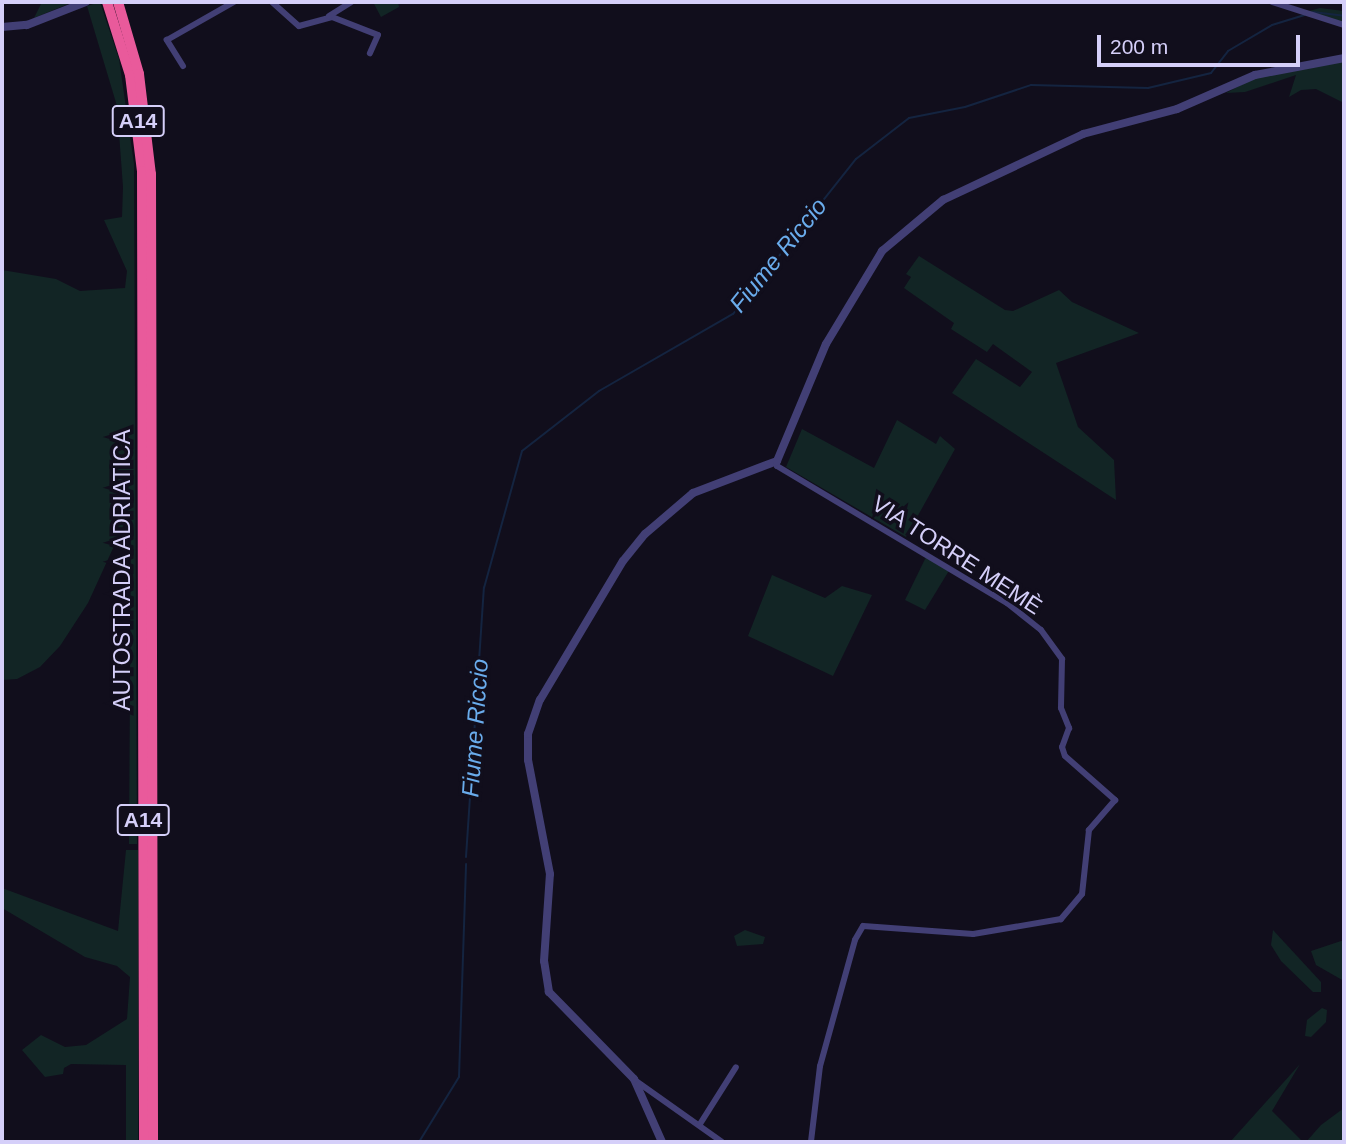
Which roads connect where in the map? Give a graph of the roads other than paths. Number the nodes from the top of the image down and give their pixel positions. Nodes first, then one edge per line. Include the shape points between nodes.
1 (86, 2) edge
2 (107, 2) edge
3 (118, 2) edge
4 (234, 2) edge
5 (272, 2) edge
6 (351, 2) edge
7 (1272, 2) edge
8 (328, 17) junction
9 (1344, 25) edge
10 (2, 27) edge
11 (370, 53) dead end
12 (1344, 58) edge
13 (183, 66) dead end
14 (147, 244) junction
15 (777, 461) junction
16 (148, 498) junction
17 (736, 1067) dead end
18 (634, 1079) junction
19 (700, 1124) junction
20 (144, 1142) edge
21 (153, 1142) edge
22 (662, 1142) edge
23 (722, 1142) edge
24 (811, 1142) edge

1 - 10 street via 27,25
2 - 14 highway, AUTOSTRADA ADRIATICA / A14 via 123,48 137,114
3 - 14 highway, AUTOSTRADA ADRIATICA / A14 via 146,112
4 - 13 street via 167,40
5 - 8 street via 299,26
6 - 8 street
7 - 9 street
8 - 11 street via 378,35
12 - 15 street via 1255,75 1198,102 1083,134 943,200 881,251 826,344
14 - 16 highway, AUTOSTRADA ADRIATICA / A14
15 - 18 street via 693,493 633,546 558,667 528,734 528,760 550,874 545,981 555,1002
15 - 24 street, VIA TORRE MEMÈ via 777,466 1007,603 1041,630 1062,659 1061,708 1069,728 1062,747 1065,756 1115,800 1089,830 1082,894 1061,919 972,934 863,926 855,940 820,1066
16 - 20 highway, AUTOSTRADA ADRIATICA / A14
16 - 21 highway, AUTOSTRADA ADRIATICA / A14
17 - 19 street
18 - 19 street
18 - 22 street
19 - 23 street

